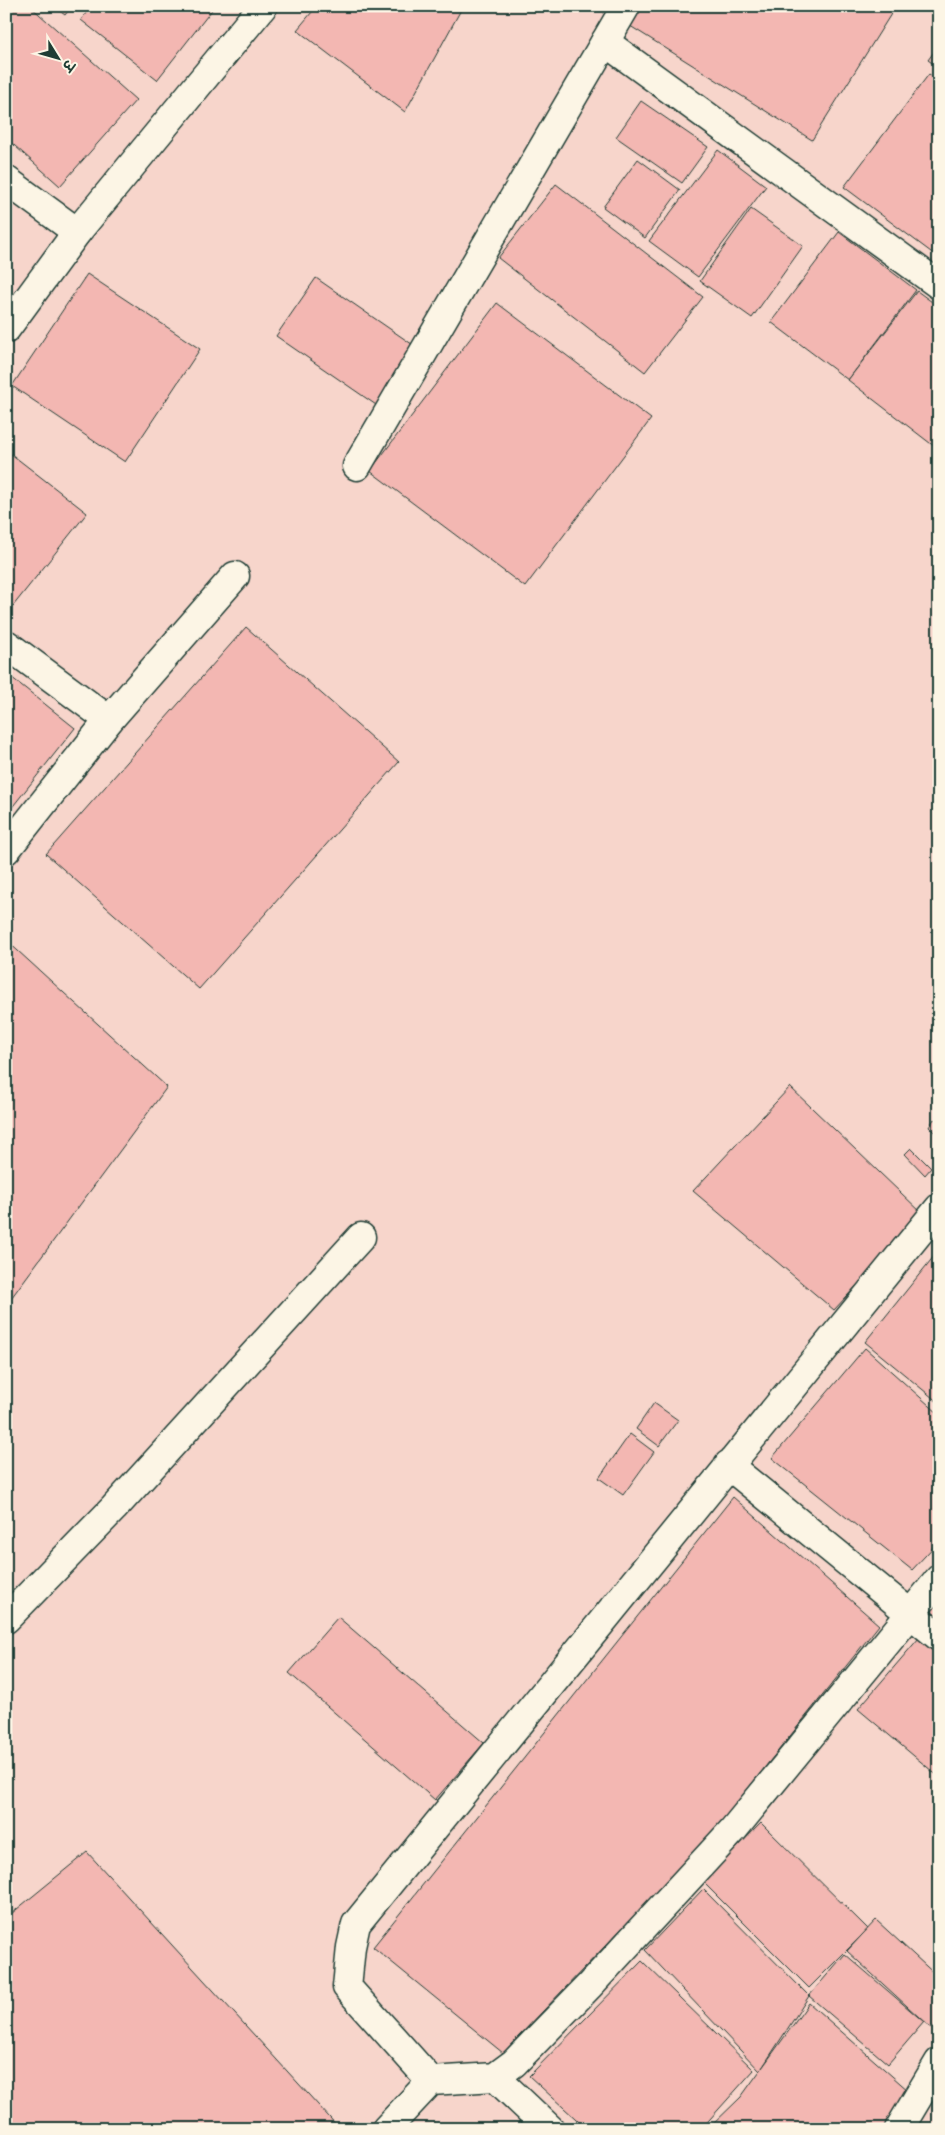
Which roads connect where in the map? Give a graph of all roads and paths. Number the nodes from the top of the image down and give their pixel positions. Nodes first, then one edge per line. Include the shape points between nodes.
1 (262, 6) edge
2 (626, 6) edge
3 (605, 42) junction
4 (6, 180) edge
5 (76, 232) junction
6 (939, 285) edge
7 (6, 329) edge
8 (357, 466) dead end
9 (235, 576) dead end
10 (6, 644) edge
11 (109, 720) junction
12 (6, 850) edge
13 (939, 1208) edge
14 (361, 1237) dead end
15 (728, 1465) junction
16 (939, 1579) edge
17 (910, 1613) junction
18 (6, 1619) edge
19 (939, 1637) edge
20 (939, 2062) edge
21 (495, 2077) junction
22 (431, 2081) junction
23 (386, 2129) edge
24 (550, 2129) edge
25 (899, 2129) edge

1 - 5 street
2 - 3 street
3 - 6 street
3 - 8 street
4 - 5 street
5 - 7 street
9 - 11 street
10 - 11 street
11 - 12 street
13 - 15 street
14 - 18 street via 121,1500
15 - 17 street
15 - 22 street via 356,1924 347,1987
16 - 17 street
17 - 19 street
17 - 21 street via 733,1830 589,1986 514,2063
20 - 25 street
21 - 22 street
21 - 24 street
22 - 23 street

